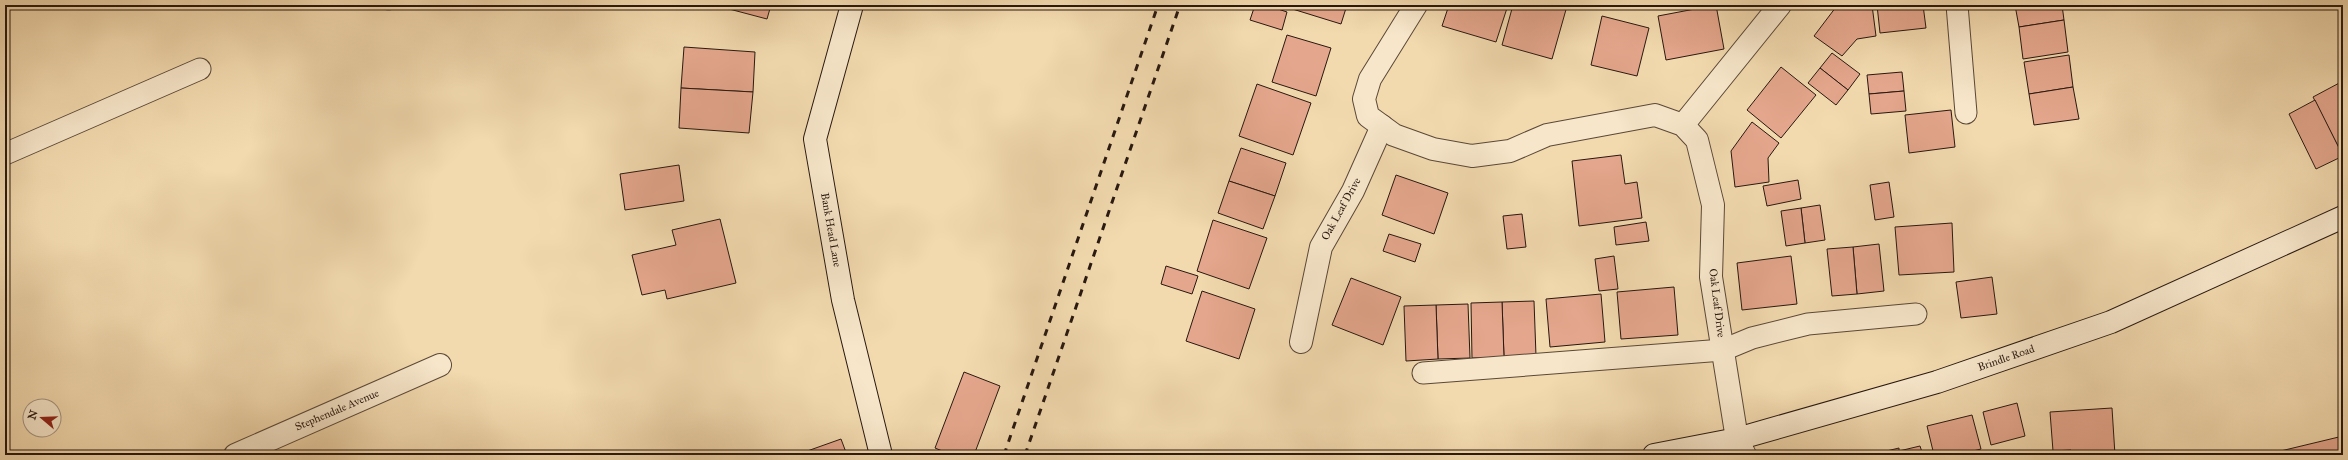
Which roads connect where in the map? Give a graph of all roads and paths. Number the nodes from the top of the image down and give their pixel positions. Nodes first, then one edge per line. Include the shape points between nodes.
1 (852, 5) edge
2 (1416, 5) edge
3 (1780, 5) edge
4 (1957, 5) edge
5 (200, 69) dead end
6 (1966, 113) dead end
7 (1683, 125) junction
8 (1382, 126) junction
9 (5, 154) edge
10 (2343, 217) edge
11 (1916, 314) dead end
12 (1301, 342) dead end
13 (1723, 350) junction
14 (440, 365) dead end
15 (1423, 373) dead end
16 (1740, 447) edge
17 (235, 455) edge
18 (881, 455) edge
19 (1654, 455) edge

1 - 18 street, Bank Head Lane via 815,139 843,300
2 - 8 street, Oak Leaf Drive via 1370,79 1364,99 1368,116
3 - 7 street
4 - 6 lane
5 - 9 lane
7 - 8 street, Oak Leaf Drive via 1655,115 1547,135 1510,151 1472,156 1433,149 1394,135
7 - 13 street, Oak Leaf Drive via 1697,140 1713,205 1712,277
8 - 12 street, Oak Leaf Drive via 1353,191 1321,246
10 - 16 street, Brindle Road via 2111,322
11 - 13 lane via 1808,324 1752,338
13 - 15 lane
13 - 16 street, Oak Leaf Drive
14 - 17 street, Stephendale Avenue
16 - 19 street, Brindle Road

